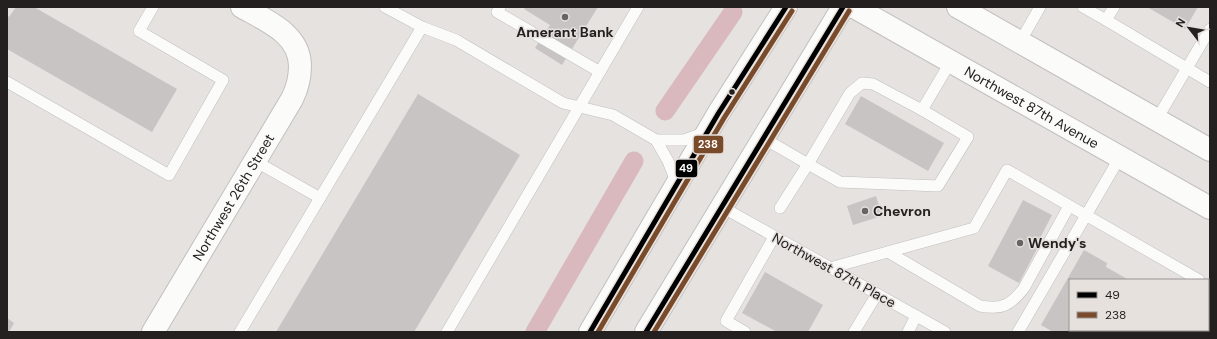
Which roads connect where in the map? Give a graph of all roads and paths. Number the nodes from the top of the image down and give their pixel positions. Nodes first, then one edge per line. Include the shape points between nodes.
1 (154, 7) edge
2 (385, 7) edge
3 (500, 7) edge
4 (638, 7) edge
5 (786, 7) edge
6 (843, 7) edge
7 (854, 7) edge
8 (958, 7) edge
9 (1040, 7) edge
10 (1083, 7) edge
11 (1114, 7) edge
12 (247, 8) edge
13 (1106, 20) junction
14 (422, 27) junction
15 (1210, 29) edge
16 (1020, 42) junction
17 (951, 62) junction
18 (1187, 69) junction
19 (600, 72) junction
20 (7, 82) edge
21 (1210, 82) edge
22 (580, 107) junction
23 (922, 110) junction
24 (1157, 119) junction
25 (708, 131) junction
26 (763, 138) junction
27 (656, 140) junction
28 (1210, 150) edge
29 (1120, 157) junction
30 (255, 161) junction
31 (808, 164) junction
32 (677, 185) junction
33 (320, 198) junction
34 (1069, 206) junction
35 (722, 207) junction
36 (780, 208) dead end
37 (1210, 208) edge
38 (1086, 216) junction
39 (774, 237) junction
40 (888, 252) junction
41 (830, 268) junction
42 (1197, 279) edge
43 (877, 294) junction
44 (916, 316) junction
45 (153, 332) edge
46 (240, 332) edge
47 (447, 332) edge
48 (590, 332) edge
49 (646, 332) edge
50 (745, 332) edge
51 (854, 332) edge
52 (908, 332) edge
53 (945, 332) edge
54 (1018, 332) edge

1 - 20 lane via 139,31 223,80 169,175
2 - 14 lane
3 - 19 lane via 497,12
4 - 19 lane
5 - 25 main road
6 - 26 main road
7 - 17 main road, Northwest 87th Avenue
8 - 16 main road
9 - 16 lane
10 - 13 lane
11 - 13 lane
12 - 30 main road, Northwest 26th Street via 287,35 300,57 300,78 295,93
13 - 18 lane
14 - 22 lane via 456,40 563,103
14 - 33 lane
15 - 18 lane
16 - 24 main road
17 - 23 lane
17 - 29 main road, Northwest 87th Avenue
18 - 21 lane
18 - 24 lane
19 - 22 lane
22 - 27 lane via 613,115
22 - 47 lane
23 - 31 lane via 873,84 862,83 850,93
23 - 31 lane via 968,137 938,186 840,182
24 - 28 main road
25 - 27 lane via 684,140
25 - 32 main road
26 - 31 lane
26 - 35 main road
27 - 32 lane
29 - 37 main road, Northwest 87th Avenue
29 - 38 lane
30 - 33 lane
30 - 45 main road, Northwest 26th Street
31 - 36 lane
32 - 48 main road
33 - 46 lane
34 - 38 lane
34 - 40 lane via 1007,170 974,228
34 - 40 lane via 1024,288 1006,306 992,309 980,306
35 - 39 lane, Northwest 87th Place
35 - 49 main road
38 - 42 lane
38 - 54 lane
39 - 41 lane, Northwest 87th Place
39 - 50 lane via 726,321
40 - 41 lane
41 - 43 lane, Northwest 87th Place
43 - 44 lane, Northwest 87th Place
43 - 51 lane
44 - 52 lane
44 - 53 lane, Northwest 87th Place

